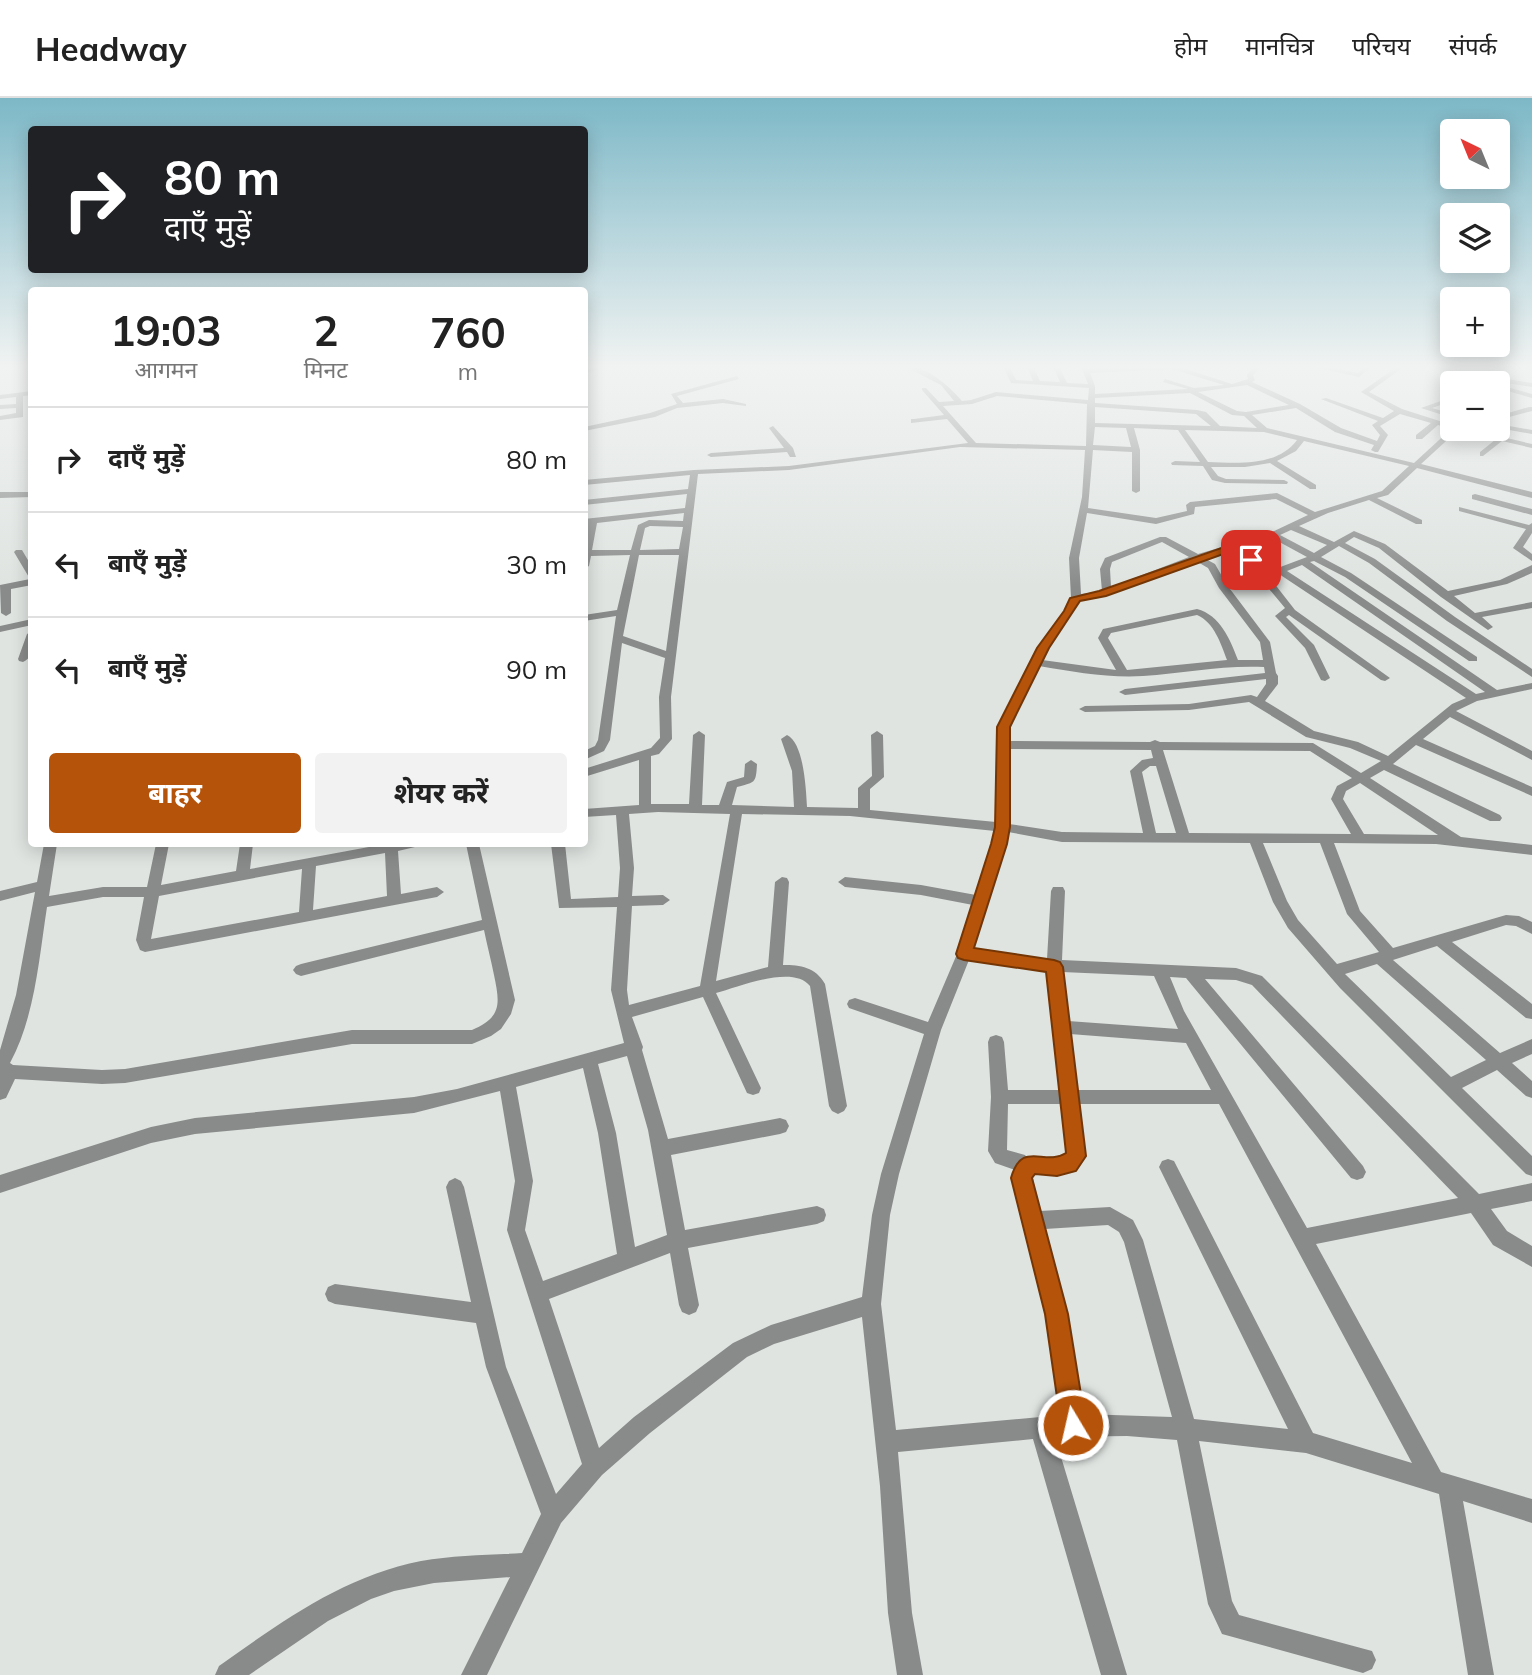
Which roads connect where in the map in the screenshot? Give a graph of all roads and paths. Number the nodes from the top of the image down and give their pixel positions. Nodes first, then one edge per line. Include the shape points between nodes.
1 (782, 440) edge
2 (969, 440) edge
3 (1090, 440) edge
4 (1133, 440) edge
5 (1186, 440) edge
6 (1301, 440) edge
7 (1309, 440) edge
8 (1366, 440) edge
9 (1381, 440) edge
10 (1440, 441) edge
11 (1498, 441) edge
12 (1508, 441) edge
13 (973, 444) junction
14 (1379, 444) junction
15 (1089, 447) junction
16 (1531, 447) edge
17 (790, 450) junction
18 (1136, 450) junction
19 (1372, 454) junction
20 (1483, 454) dead end
21 (712, 455) dead end
22 (1272, 461) junction
23 (1175, 463) dead end
24 (1203, 463) junction
25 (1414, 464) junction
26 (802, 467) junction
27 (694, 472) junction
28 (1284, 482) dead end
29 (588, 483) edge
30 (1489, 484) junction
31 (1313, 486) dead end
32 (691, 491) junction
33 (1136, 491) dead end
34 (28, 494) edge
35 (0, 495) edge
36 (1532, 495) edge
37 (1475, 497) junction
38 (1371, 498) junction
39 (588, 503) edge
40 (1462, 509) junction
41 (688, 510) junction
42 (1084, 510) junction
43 (1532, 512) edge
44 (1314, 515) junction
45 (1454, 516) dead end
46 (589, 522) edge
47 (1419, 522) dead end
48 (685, 524) junction
49 (1290, 526) junction
50 (1531, 527) edge
51 (1273, 535) junction
52 (1337, 544) junction
53 (1227, 549) junction
54 (19, 552) dead end
55 (682, 552) junction
56 (588, 553) edge
57 (636, 553) junction
58 (1315, 556) junction
59 (1199, 557) junction
60 (1532, 558) edge
61 (1303, 562) junction
62 (28, 571) edge
63 (1276, 571) junction
64 (1531, 571) edge
65 (28, 580) edge
66 (3, 588) edge
67 (1107, 592) junction
68 (1444, 595) junction
69 (1076, 598) junction
70 (1532, 605) edge
71 (1290, 611) junction
72 (6, 612) dead end
73 (622, 612) junction
74 (1473, 616) junction
75 (588, 617) edge
76 (28, 623) edge
77 (1488, 627) dead end
78 (0, 629) edge
79 (618, 638) junction
80 (28, 645) edge
81 (671, 657) junction
82 (23, 659) dead end
83 (1473, 659) dead end
84 (1233, 661) junction
85 (1036, 662) junction
86 (1270, 664) junction
87 (1123, 673) junction
88 (1532, 674) edge
89 (1273, 677) junction
90 (1325, 678) dead end
91 (1385, 678) dead end
92 (1532, 686) edge
93 (1125, 692) dead end
94 (1494, 693) junction
95 (1474, 698) junction
96 (1259, 701) junction
97 (1085, 709) dead end
98 (1449, 712) junction
99 (877, 734) dead end
100 (699, 735) dead end
101 (788, 739) dead end
102 (1415, 740) junction
103 (1155, 744) junction
104 (1004, 745) junction
105 (588, 754) edge
106 (645, 754) junction
107 (1532, 756) edge
108 (1161, 761) junction
109 (1387, 763) junction
110 (751, 764) dead end
111 (588, 773) edge
112 (1362, 778) junction
113 (1532, 792) edge
114 (695, 808) junction
115 (731, 808) junction
116 (645, 809) junction
117 (622, 810) junction
118 (802, 810) junction
119 (588, 813) edge
120 (864, 813) junction
121 (1495, 818) dead end
122 (1002, 827) junction
123 (1151, 838) junction
124 (1184, 838) junction
125 (1255, 839) junction
126 (1326, 840) junction
127 (1458, 840) junction
128 (1361, 841) junction
129 (49, 847) edge
130 (162, 847) edge
131 (246, 847) edge
132 (318, 847) edge
133 (381, 847) edge
134 (391, 847) edge
135 (473, 847) edge
136 (558, 847) edge
137 (1532, 850) edge
138 (314, 860) junction
139 (243, 874) junction
140 (782, 882) dead end
141 (845, 882) dead end
142 (43, 885) junction
143 (437, 891) dead end
144 (1058, 891) dead end
145 (153, 892) junction
146 (0, 896) edge
147 (394, 899) junction
148 (624, 900) junction
149 (663, 900) dead end
150 (981, 901) junction
151 (39, 904) junction
152 (306, 915) junction
153 (488, 923) junction
154 (1532, 929) edge
155 (1441, 940) junction
156 (964, 954) junction
157 (1386, 956) junction
158 (1054, 967) junction
159 (300, 970) dead end
160 (1160, 970) junction
161 (775, 971) junction
162 (1334, 971) junction
163 (1190, 972) junction
164 (706, 990) junction
165 (855, 1004) dead end
166 (623, 1013) junction
167 (1532, 1013) edge
168 (1060, 1027) junction
169 (933, 1030) junction
170 (1190, 1037) junction
171 (996, 1042) dead end
172 (1532, 1046) edge
173 (635, 1047) junction
174 (589, 1060) junction
175 (1498, 1062) junction
176 (3, 1068) edge
177 (507, 1083) junction
178 (1448, 1086) junction
179 (753, 1088) dead end
180 (1532, 1091) edge
181 (0, 1093) edge
182 (1000, 1097) junction
183 (1070, 1097) junction
184 (1223, 1097) junction
185 (838, 1105) dead end
186 (780, 1126) dead end
187 (660, 1149) junction
188 (1168, 1167) dead end
189 (1532, 1168) edge
190 (1024, 1170) junction
191 (1357, 1172) dead end
192 (0, 1184) edge
193 (455, 1187) dead end
194 (1532, 1192) edge
195 (1476, 1204) junction
196 (817, 1215) dead end
197 (1032, 1221) junction
198 (1302, 1238) junction
199 (676, 1241) junction
200 (1532, 1257) edge
201 (627, 1258) junction
202 (537, 1293) junction
203 (335, 1294) dead end
204 (871, 1304) junction
205 (689, 1305) dead end
206 (484, 1314) junction
207 (1073, 1425) junction
208 (1041, 1428) junction
209 (1186, 1429) junction
210 (886, 1442) junction
211 (1306, 1442) junction
212 (594, 1467) junction
213 (1441, 1484) junction
214 (1532, 1511) edge
215 (553, 1515) junction
216 (528, 1564) junction
217 (1363, 1660) dead end
218 (228, 1675) edge
219 (474, 1675) edge
220 (910, 1675) edge
221 (1114, 1675) edge
222 (1481, 1675) edge

1 - 17 street
2 - 13 street
3 - 15 street
4 - 18 street
5 - 24 street
6 - 22 street via 1293,451
7 - 19 street
8 - 14 street
9 - 14 street
10 - 25 street
11 - 20 street
12 - 16 street
13 - 15 street
13 - 26 street
14 - 19 street
15 - 18 street
15 - 42 street
17 - 21 street
17 - 26 street
18 - 33 street
19 - 25 street
22 - 24 street
22 - 31 street
23 - 24 street
24 - 28 street via 1220,480
25 - 30 street
25 - 38 street via 1389,491
26 - 27 street
27 - 29 street
27 - 32 street
30 - 36 street
30 - 37 street
32 - 39 street
32 - 41 street
34 - 35 street
37 - 40 street
37 - 43 street
38 - 44 street
38 - 47 street
40 - 45 street
40 - 50 street
41 - 46 street
41 - 48 street
42 - 44 street via 1156,521 1191,512 1190,505 1277,496
42 - 69 street via 1074,558
44 - 49 street
48 - 55 street
48 - 57 street via 643,525
49 - 51 street
49 - 52 street
50 - 60 street via 1518,548
51 - 53 street
51 - 58 street
52 - 58 street
52 - 68 street via 1357,534 1375,541
52 - 88 street via 1372,561
53 - 59 street
53 - 63 street
54 - 62 street
55 - 57 street
55 - 81 street
56 - 57 street
57 - 73 street
58 - 61 street
58 - 83 street
59 - 67 street
59 - 67 street via 1167,540 1154,541 1108,560
59 - 86 street via 1214,568 1222,586 1265,642
61 - 63 street
61 - 94 street
63 - 71 street via 1264,579
63 - 95 street
64 - 68 street
65 - 66 street
66 - 72 street
67 - 69 street
68 - 74 street
69 - 85 street
70 - 74 street
71 - 90 street via 1280,616 1311,647
71 - 91 street
73 - 75 street
73 - 79 street
74 - 77 street
76 - 78 street
79 - 81 street
79 - 105 street via 604,740
80 - 82 street
81 - 106 street via 665,697 666,739
84 - 86 street
84 - 87 street
84 - 87 street via 1223,636 1205,614 1197,612 1107,631 1103,638
85 - 87 street
85 - 104 street via 1003,727
86 - 89 street
89 - 93 street via 1244,676
89 - 96 street
92 - 94 street
94 - 95 street
95 - 98 street
96 - 97 street
96 - 109 street via 1310,734 1354,745
98 - 102 street
98 - 107 street
99 - 120 street via 878,776 864,788
100 - 114 street
101 - 118 street
102 - 109 street
102 - 113 street
103 - 104 street
103 - 108 street
103 - 112 street via 1313,747
104 - 122 street
106 - 111 street
106 - 116 street
108 - 123 street via 1140,765 1136,771
108 - 124 street
109 - 112 street
109 - 121 street
110 - 115 street via 750,779 731,785
112 - 127 street
112 - 128 street via 1341,789 1337,799
114 - 115 street
114 - 116 street
115 - 118 street
115 - 164 street
116 - 117 street
117 - 119 street
117 - 148 street via 627,868
118 - 120 street
120 - 122 street
122 - 123 street via 1062,837
122 - 150 street
123 - 124 street
124 - 125 street
125 - 126 street
125 - 162 street via 1286,913
126 - 128 street
126 - 157 street via 1354,914
127 - 128 street
127 - 137 street
129 - 142 street
130 - 145 street
131 - 139 street
132 - 138 street
133 - 138 street
134 - 147 street
135 - 153 street
136 - 148 street via 563,903
138 - 139 street
138 - 152 street
139 - 145 street
140 - 161 street
141 - 150 street
142 - 146 street
142 - 151 street
143 - 147 street
144 - 158 street
145 - 151 street via 103,891
145 - 152 street via 145,946
147 - 152 street
148 - 149 street
148 - 166 street
150 - 156 street
151 - 176 street via 20,1008
153 - 159 street
153 - 176 street via 508,1000 500,1021 472,1037 352,1037 124,1076
154 - 155 street via 1513,919
155 - 157 street
155 - 167 street
156 - 158 street
156 - 169 street
157 - 162 street
157 - 175 street
158 - 160 street
158 - 168 street
160 - 163 street
160 - 170 street
161 - 164 street
161 - 185 street via 805,973 817,984
162 - 178 street
163 - 191 street
163 - 195 street via 1236,974 1266,987
164 - 166 street
164 - 179 street
165 - 169 street
166 - 173 street
168 - 170 street
168 - 183 street
169 - 204 street via 890,1174
170 - 184 street
171 - 182 street
172 - 175 street
173 - 174 street
173 - 187 street
174 - 177 street
174 - 201 street via 607,1133
175 - 178 street
175 - 180 street
176 - 181 street
177 - 192 street via 414,1105 195,1126 111,1146
177 - 202 street via 525,1192 516,1230
178 - 189 street
182 - 183 street
182 - 190 street via 997,1151 1001,1157 1019,1161
183 - 184 street
183 - 190 street via 1076,1156 1069,1164 1032,1164
184 - 198 street
186 - 187 street
187 - 199 street
188 - 211 street
190 - 197 street
193 - 206 street
194 - 195 street
195 - 198 street
195 - 200 street via 1500,1238
196 - 199 street
197 - 207 street via 1057,1314
197 - 209 street via 1110,1216 1126,1226
198 - 213 street
199 - 201 street
199 - 205 street
201 - 202 street
202 - 212 street
203 - 206 street
204 - 210 street
204 - 212 street via 771,1335 740,1350
206 - 215 street via 496,1367
207 - 208 street
207 - 209 street
208 - 210 street
208 - 221 street
209 - 211 street
209 - 217 street via 1220,1604 1231,1625
210 - 220 street via 900,1613
211 - 213 street
212 - 215 street
213 - 214 street
213 - 222 street
215 - 216 street
216 - 218 street via 421,1573 380,1584 303,1621
216 - 219 street

